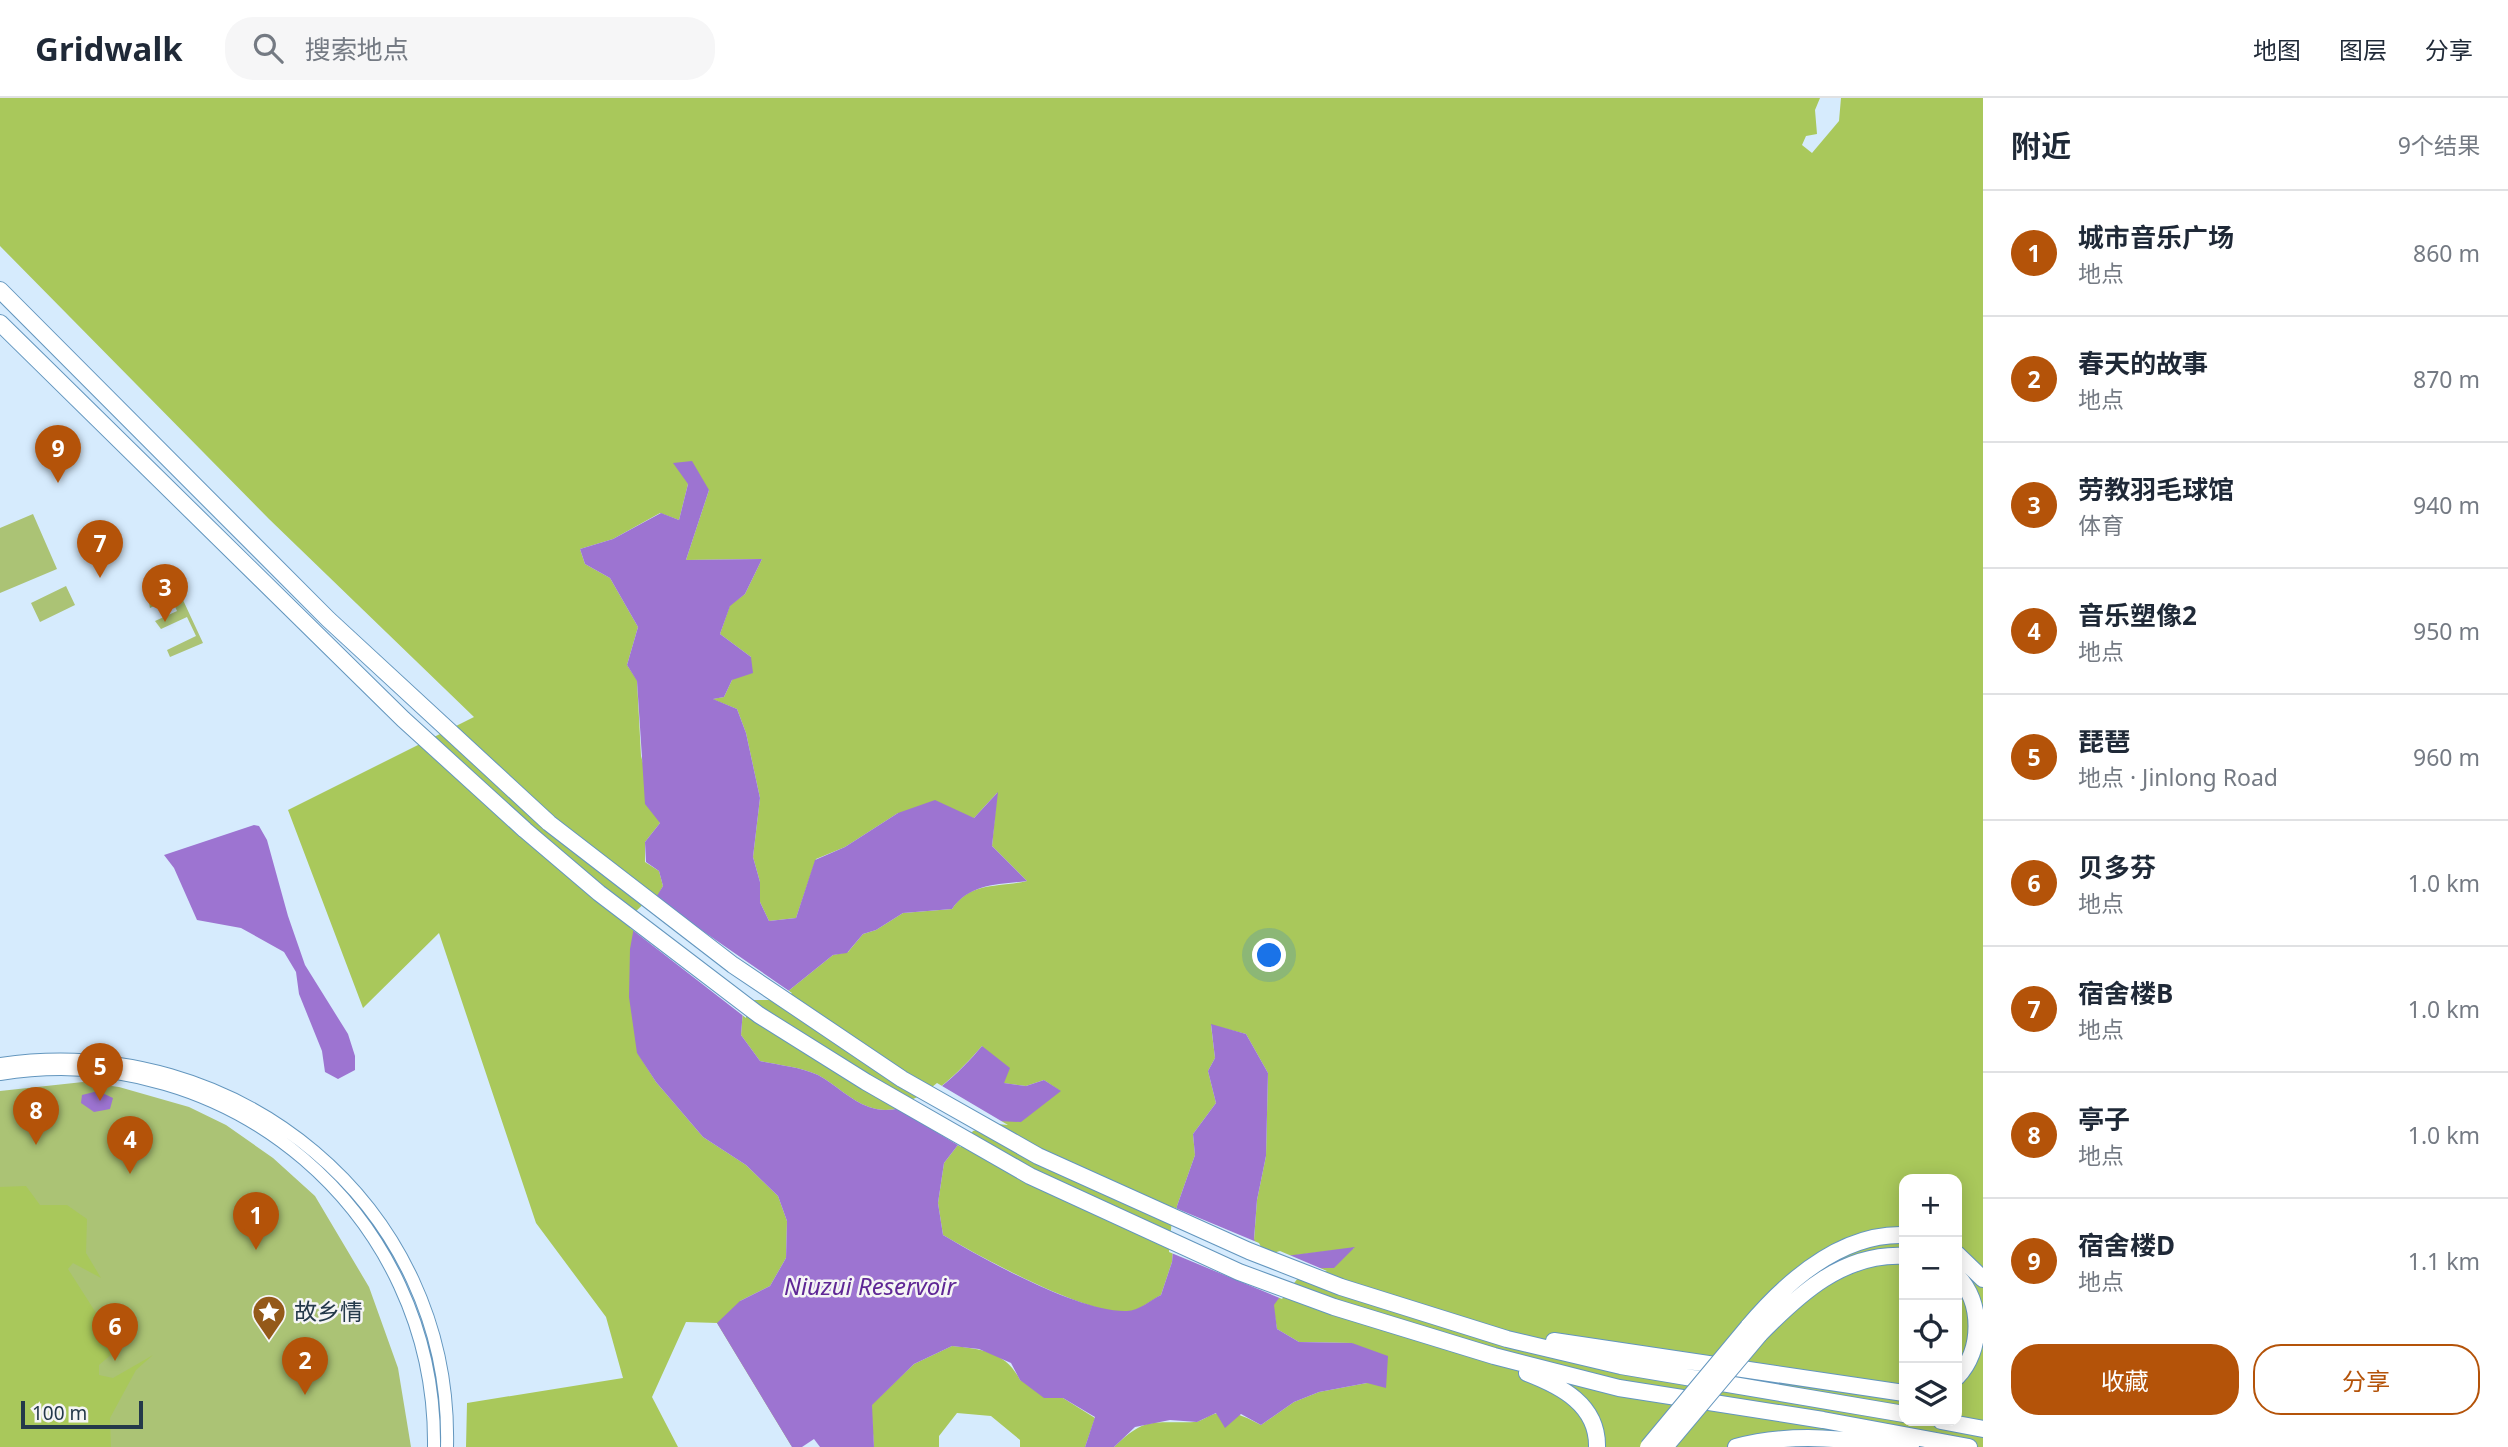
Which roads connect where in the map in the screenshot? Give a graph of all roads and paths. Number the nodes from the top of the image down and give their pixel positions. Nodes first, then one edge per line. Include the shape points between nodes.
1 (0, 290) edge
2 (0, 323) edge
3 (0, 1064) edge
4 (0, 1074) edge
5 (1899, 1236) edge
6 (1899, 1257) edge
7 (1962, 1259) edge
8 (1983, 1279) edge
9 (1962, 1282) edge
10 (1461, 1326) junction
11 (1753, 1331) junction
12 (1453, 1344) junction
13 (1962, 1369) edge
14 (1899, 1392) edge
15 (1899, 1413) edge
16 (1962, 1425) edge
17 (1983, 1429) edge
18 (434, 1447) edge
19 (447, 1447) edge
20 (1597, 1447) edge
21 (1648, 1447) edge
22 (1665, 1447) edge
23 (1736, 1447) edge
24 (1911, 1447) edge
25 (1969, 1447) edge

1 - 10 highway via 328,619 549,823 733,965 902,1079 1038,1156 1249,1251
2 - 12 highway via 403,719 599,893 759,1015 1030,1177 1239,1272
3 - 19 main road via 75,1059 159,1072 254,1110 332,1165 387,1230 422,1297 441,1369
4 - 18 main road via 74,1069 162,1083 237,1112 304,1157 359,1217 394,1273 425,1364
5 - 11 highway via 1871,1239 1821,1260 1782,1290
6 - 11 highway via 1866,1260 1823,1278
7 - 8 highway
9 - 13 highway via 1978,1314 1974,1351
10 - 14 highway, bridge
10 - 15 highway, bridge via 1621,1367
11 - 21 highway, bridge
11 - 22 highway, bridge
12 - 20 highway via 1555,1385 1585,1407
12 - 25 highway, bridge via 1619,1388
16 - 17 highway
23 - 24 highway via 1800,1436

